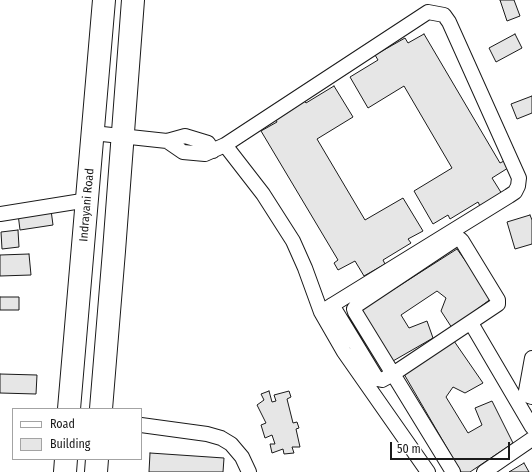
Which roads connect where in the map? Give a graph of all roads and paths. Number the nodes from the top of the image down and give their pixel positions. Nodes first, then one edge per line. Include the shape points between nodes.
1 (104, 0) edge
2 (133, 0) edge
3 (93, 133) junction
4 (123, 136) junction
5 (219, 148) junction
6 (88, 200) junction
7 (0, 214) edge
8 (326, 309) junction
9 (471, 323) junction
10 (532, 358) edge
11 (393, 374) junction
12 (532, 397) edge
13 (70, 408) edge
14 (101, 408) edge
15 (142, 425) edge
16 (532, 427) edge
17 (532, 440) edge
18 (66, 460) edge
19 (97, 460) edge
20 (65, 472) edge
21 (96, 472) edge
22 (249, 472) edge
23 (428, 472) edge
24 (453, 472) edge
25 (484, 472) edge

1 - 3 main road, Indrayani Road
2 - 4 main road
3 - 4 street
3 - 6 main road, Indrayani Road
4 - 5 street via 167,141 185,136
4 - 14 main road
5 - 8 street via 263,194 293,241
5 - 8 street via 428,12 444,15 450,22 519,178 518,186 515,192
6 - 7 street
6 - 13 main road, Indrayani Road
8 - 11 street via 377,379 382,380
8 - 23 street via 344,352
9 - 11 street
9 - 11 street via 498,302 462,241 458,239 355,307 355,312
9 - 16 street
10 - 12 street via 526,391
11 - 24 street
15 - 22 street via 221,438 231,444 242,457
17 - 25 street
18 - 20 main road
19 - 21 main road

